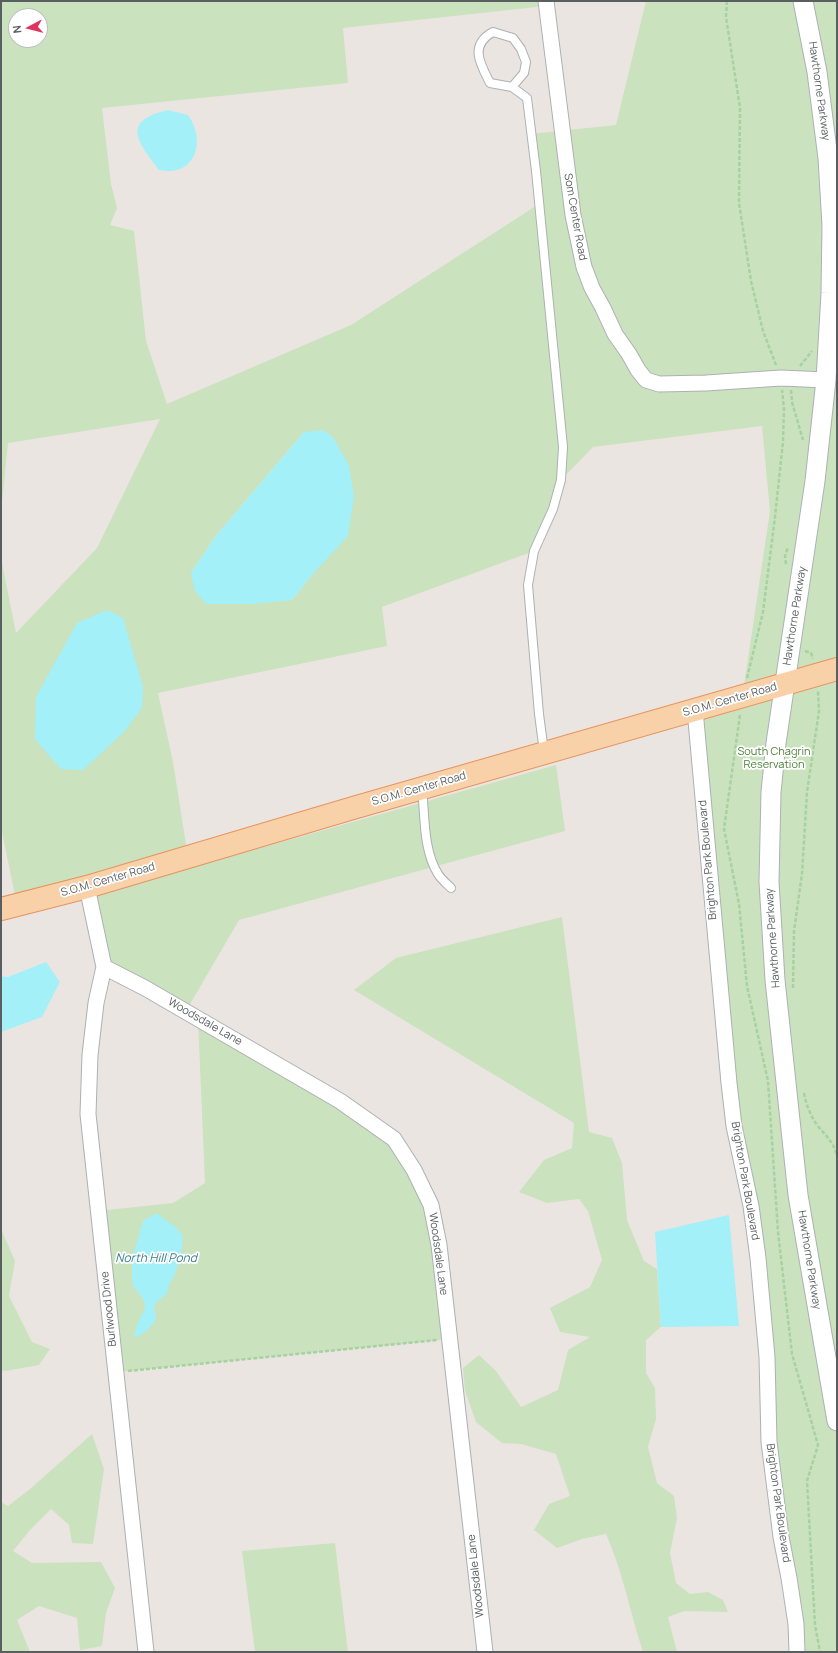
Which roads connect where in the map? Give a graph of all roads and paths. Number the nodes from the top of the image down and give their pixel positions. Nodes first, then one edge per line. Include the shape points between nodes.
1 (546, 1) edge
2 (802, 1) edge
3 (512, 87) junction
4 (812, 349) dead end
5 (793, 378) junction
6 (826, 380) junction
7 (803, 442) dead end
8 (790, 540) dead end
9 (787, 569) dead end
10 (803, 651) dead end
11 (813, 662) dead end
12 (837, 669) edge
13 (785, 684) junction
14 (817, 688) dead end
15 (695, 710) junction
16 (544, 753) junction
17 (422, 788) junction
18 (87, 887) junction
19 (451, 888) dead end
20 (1, 909) edge
21 (104, 967) junction
22 (793, 990) dead end
23 (803, 1086) dead end
24 (837, 1156) edge
25 (450, 1339) junction
26 (116, 1372) junction
27 (837, 1421) edge
28 (146, 1652) edge
29 (485, 1652) edge
30 (797, 1652) edge

1 - 5 street, Som Center Road via 573,215 584,267 615,334 638,370 646,380 659,384
2 - 6 street, Hawthorne Parkway via 817,72 831,192 831,277
3 - 3 lane via 490,83 483,70 478,53 480,43 493,32 513,38 526,62 524,73
3 - 16 lane via 527,98 563,447 561,480 553,509 534,552 528,585
4 - 5 path
5 - 6 street, Som Center Road
5 - 7 path via 791,397
6 - 13 street, Hawthorne Parkway via 815,481
8 - 9 path via 786,556
10 - 11 path via 811,653
12 - 13 main road, S.O.M. Center Road
13 - 15 main road, S.O.M. Center Road
13 - 27 street, Hawthorne Parkway via 776,743 769,835 775,980 798,1196
14 - 22 path via 819,711 807,792 802,874 794,931
15 - 16 main road, S.O.M. Center Road
15 - 30 street, Brighton Park Boulevard via 729,1083 734,1126 751,1206 758,1258 767,1357 769,1442 781,1537 796,1624
16 - 17 main road, S.O.M. Center Road
17 - 18 main road, S.O.M. Center Road
17 - 19 lane via 428,845 433,864 439,876
18 - 20 main road, S.O.M. Center Road
18 - 21 street
21 - 25 street, Woodsdale Lane via 340,1101 394,1140 414,1170 431,1205 439,1245
21 - 26 street, Burlwood Drive via 91,1044 88,1114
23 - 24 path via 809,1111 817,1126 833,1144
25 - 26 path
25 - 29 street, Woodsdale Lane
26 - 28 street, Burlwood Drive

